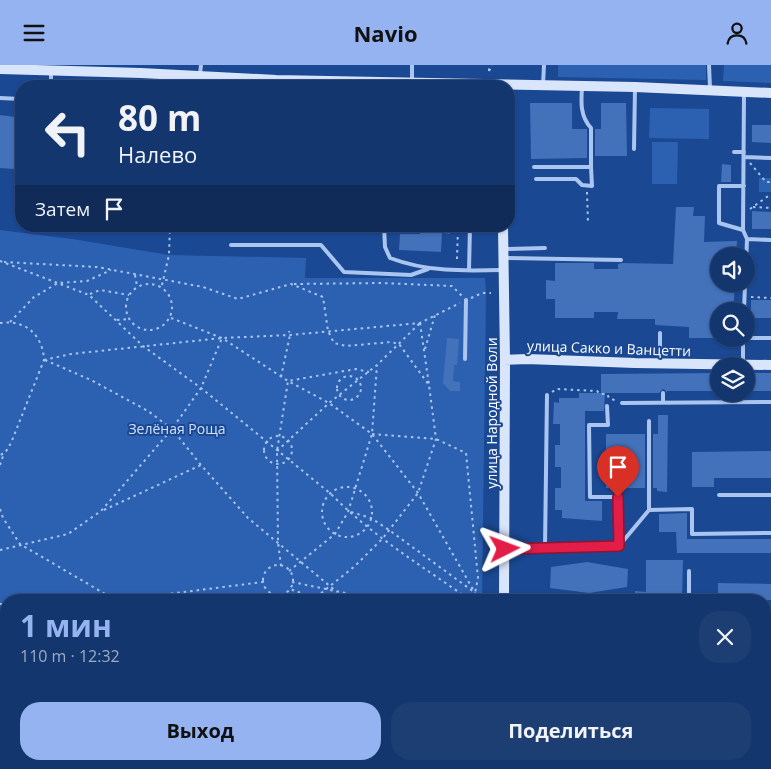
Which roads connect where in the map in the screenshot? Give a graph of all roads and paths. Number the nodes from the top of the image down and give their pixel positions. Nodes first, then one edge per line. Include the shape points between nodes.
1 (201, 65) edge
2 (412, 65) edge
3 (544, 65) edge
4 (709, 65) edge
5 (66, 68) edge
6 (0, 69) edge
7 (51, 71) junction
8 (200, 77) junction
9 (51, 80) edge
10 (238, 80) edge
11 (412, 80) edge
12 (515, 86) edge
13 (542, 86) junction
14 (582, 87) junction
15 (635, 87) junction
16 (710, 91) junction
17 (744, 93) junction
18 (771, 93) edge
19 (0, 98) edge
20 (15, 99) edge
21 (634, 149) dead end
22 (734, 152) dead end
23 (744, 152) junction
24 (744, 157) junction
25 (771, 157) edge
26 (534, 167) dead end
27 (591, 167) junction
28 (536, 179) dead end
29 (771, 182) edge
30 (744, 186) junction
31 (771, 194) edge
32 (587, 196) dead end
33 (744, 207) junction
34 (753, 207) junction
35 (771, 208) edge
36 (744, 214) junction
37 (588, 223) dead end
38 (743, 230) junction
39 (170, 232) edge
40 (384, 232) edge
41 (458, 232) edge
42 (470, 232) edge
43 (504, 232) edge
44 (747, 239) junction
45 (771, 240) edge
46 (231, 245) dead end
47 (747, 247) edge
48 (546, 248) dead end
49 (503, 253) junction
50 (457, 259) dead end
51 (621, 260) dead end
52 (0, 261) edge
53 (4, 262) junction
54 (428, 269) junction
55 (111, 270) junction
56 (469, 270) junction
57 (504, 271) junction
58 (135, 275) junction
59 (164, 280) junction
60 (58, 283) junction
61 (291, 284) junction
62 (137, 286) junction
63 (161, 286) junction
64 (745, 292) edge
65 (491, 293) dead end
66 (89, 295) junction
67 (129, 295) junction
68 (745, 297) junction
69 (771, 297) edge
70 (466, 300) junction
71 (745, 302) edge
72 (435, 315) junction
73 (171, 318) junction
74 (129, 319) junction
75 (117, 320) junction
76 (0, 322) edge
77 (10, 322) junction
78 (420, 323) junction
79 (289, 331) dead end
80 (328, 331) junction
81 (660, 333) dead end
82 (290, 335) junction
83 (222, 338) junction
84 (755, 338) edge
85 (771, 338) edge
86 (399, 344) junction
87 (601, 345) dead end
88 (143, 346) junction
89 (425, 351) junction
90 (601, 352) dead end
91 (465, 359) dead end
92 (44, 360) junction
93 (506, 360) junction
94 (377, 365) junction
95 (710, 365) edge
96 (755, 365) edge
97 (771, 365) edge
98 (662, 366) junction
99 (369, 372) junction
100 (280, 377) junction
101 (288, 381) junction
102 (357, 381) junction
103 (429, 385) junction
104 (201, 388) junction
105 (663, 393) dead end
106 (340, 395) junction
107 (546, 395) joint
108 (771, 402) edge
109 (329, 403) junction
110 (622, 403) joint
111 (663, 403) junction
112 (607, 405) dead end
113 (649, 421) dead end
114 (172, 429) junction
115 (372, 434) junction
116 (279, 436) junction
117 (436, 439) junction
118 (288, 441) junction
119 (266, 442) junction
120 (277, 451) junction
121 (4, 453) junction
122 (0, 455) edge
123 (287, 459) junction
124 (276, 464) junction
125 (0, 465) edge
126 (201, 465) junction
127 (356, 489) junction
128 (418, 493) junction
129 (331, 494) junction
130 (719, 495) dead end
131 (771, 495) edge
132 (0, 509) edge
133 (649, 510) junction
134 (102, 511) junction
135 (348, 512) junction
136 (371, 518) junction
137 (367, 527) junction
138 (390, 530) junction
139 (335, 533) junction
140 (771, 533) edge
141 (383, 538) junction
142 (278, 542) junction
143 (20, 545) junction
144 (619, 546) junction
145 (545, 548) junction
146 (505, 549) junction
147 (0, 550) edge
148 (301, 562) junction
149 (281, 566) junction
150 (289, 571) junction
151 (689, 571) dead end
152 (263, 581) junction
153 (292, 582) junction
154 (330, 586) junction
155 (290, 589) junction
156 (326, 589) junction
157 (337, 592) junction
158 (475, 593) junction
159 (106, 594) edge
160 (167, 594) edge
161 (272, 594) edge
162 (282, 594) edge
163 (302, 594) edge
164 (320, 594) edge
165 (348, 594) edge
166 (462, 594) edge
167 (504, 594) edge
168 (689, 594) edge

1 - 8 lane
2 - 11 lane
3 - 13 lane
4 - 16 lane
5 - 7 street
5 - 8 street
6 - 7 street
7 - 9 lane
8 - 10 street
12 - 13 street
13 - 14 street
14 - 15 street
14 - 27 lane via 584,121 591,128
15 - 16 street
15 - 21 lane
16 - 17 street
17 - 18 street
17 - 23 lane
19 - 20 lane
22 - 23 lane
23 - 24 lane
24 - 25 lane
24 - 29 path via 766,183
24 - 30 lane
26 - 27 lane
27 - 28 lane via 592,185 582,185 576,179
30 - 33 lane
30 - 38 lane via 719,186 719,223
31 - 34 path
32 - 37 path
33 - 34 path
33 - 36 lane
34 - 35 path
34 - 36 path
36 - 38 lane
38 - 44 lane
39 - 59 path
40 - 54 lane via 385,247 390,258
41 - 50 path
42 - 56 lane
43 - 49 street, улица Народной Воли
44 - 45 lane
44 - 47 lane
46 - 54 lane via 321,245 344,272 411,275
48 - 49 lane
49 - 51 lane
49 - 57 street, улица Народной Воли
52 - 53 path
53 - 55 path
53 - 60 path
54 - 56 lane
55 - 58 path
55 - 60 path via 87,281
56 - 57 lane
57 - 93 street, улица Народной Воли
58 - 59 path
58 - 62 path
59 - 61 path via 203,287 238,299
59 - 63 path
60 - 66 path
60 - 77 path via 34,297
61 - 70 path via 452,286
61 - 80 path via 323,297
62 - 63 path via 149,283
62 - 67 path
63 - 73 path via 170,295
64 - 68 lane
65 - 70 path
66 - 67 path via 100,290
66 - 75 path
67 - 74 path via 126,307
68 - 69 path
68 - 71 lane
70 - 72 path
70 - 91 lane
72 - 78 path
72 - 89 path
73 - 74 path via 150,331
73 - 83 path
74 - 75 path
75 - 88 path
76 - 77 path
77 - 92 path via 35,333 44,351
78 - 80 path
78 - 86 path
78 - 89 path
79 - 82 path
80 - 82 path
80 - 86 path via 334,343 346,346
81 - 98 lane
82 - 83 path
82 - 100 path
83 - 88 path
83 - 100 path
83 - 104 path
84 - 85 lane
86 - 94 path
86 - 103 path
87 - 90 path
88 - 92 path
88 - 104 path
89 - 103 path
92 - 114 path via 100,384 148,411
92 - 121 path
93 - 98 street, улица Сакко и Ванцетти
93 - 146 street, улица Народной Воли
94 - 99 path
94 - 115 path
95 - 98 street, улица Сакко и Ванцетти
96 - 97 street, улица Сакко и Ванцетти
99 - 101 path via 356,369
99 - 102 path
100 - 101 path
101 - 109 path
101 - 116 path
102 - 106 path
102 - 106 path via 361,384 358,397 346,400
102 - 106 path via 351,375 339,379 336,391
103 - 117 path
104 - 114 path
104 - 119 path
105 - 111 lane
106 - 109 path
107 - 110 path via 557,389 597,391
107 - 145 lane
108 - 111 lane
109 - 115 path
109 - 118 path
110 - 111 lane
112 - 144 lane via 608,425 589,425 590,497 618,497
113 - 133 lane
114 - 126 path
114 - 134 path
115 - 117 path
115 - 127 path
115 - 128 path
116 - 118 path
116 - 119 path
116 - 120 path
117 - 128 path
117 - 158 path via 466,453 478,578
118 - 120 path
118 - 123 path via 292,449
119 - 120 path
119 - 124 path via 265,456
120 - 123 path
120 - 124 path
121 - 122 path
121 - 125 path
123 - 124 path
123 - 129 path
124 - 142 path
126 - 134 path
126 - 142 path via 248,518
127 - 129 path via 343,488
127 - 135 path
127 - 136 path via 371,504
128 - 138 path
128 - 158 path
129 - 135 path
129 - 139 path via 323,507 323,515 329,529
130 - 131 lane
132 - 143 path
133 - 140 lane via 692,509 692,533
133 - 144 lane
134 - 143 path via 68,533
135 - 136 path
135 - 137 path
135 - 139 path
136 - 137 path
136 - 138 path
137 - 139 path via 349,537
137 - 141 path
138 - 141 path
138 - 158 path
139 - 148 path
141 - 154 path
141 - 166 path
142 - 148 path
142 - 149 path
143 - 147 path
143 - 159 path
144 - 145 lane
145 - 146 lane
146 - 167 street, улица Народной Воли
148 - 150 path
148 - 154 path
149 - 150 path
149 - 152 path via 268,569
150 - 153 path
151 - 168 lane
152 - 160 path
152 - 161 path via 266,590
153 - 155 path
153 - 156 path
154 - 156 path
154 - 157 path
155 - 162 path
155 - 163 path
156 - 157 path
156 - 164 path
157 - 165 path

